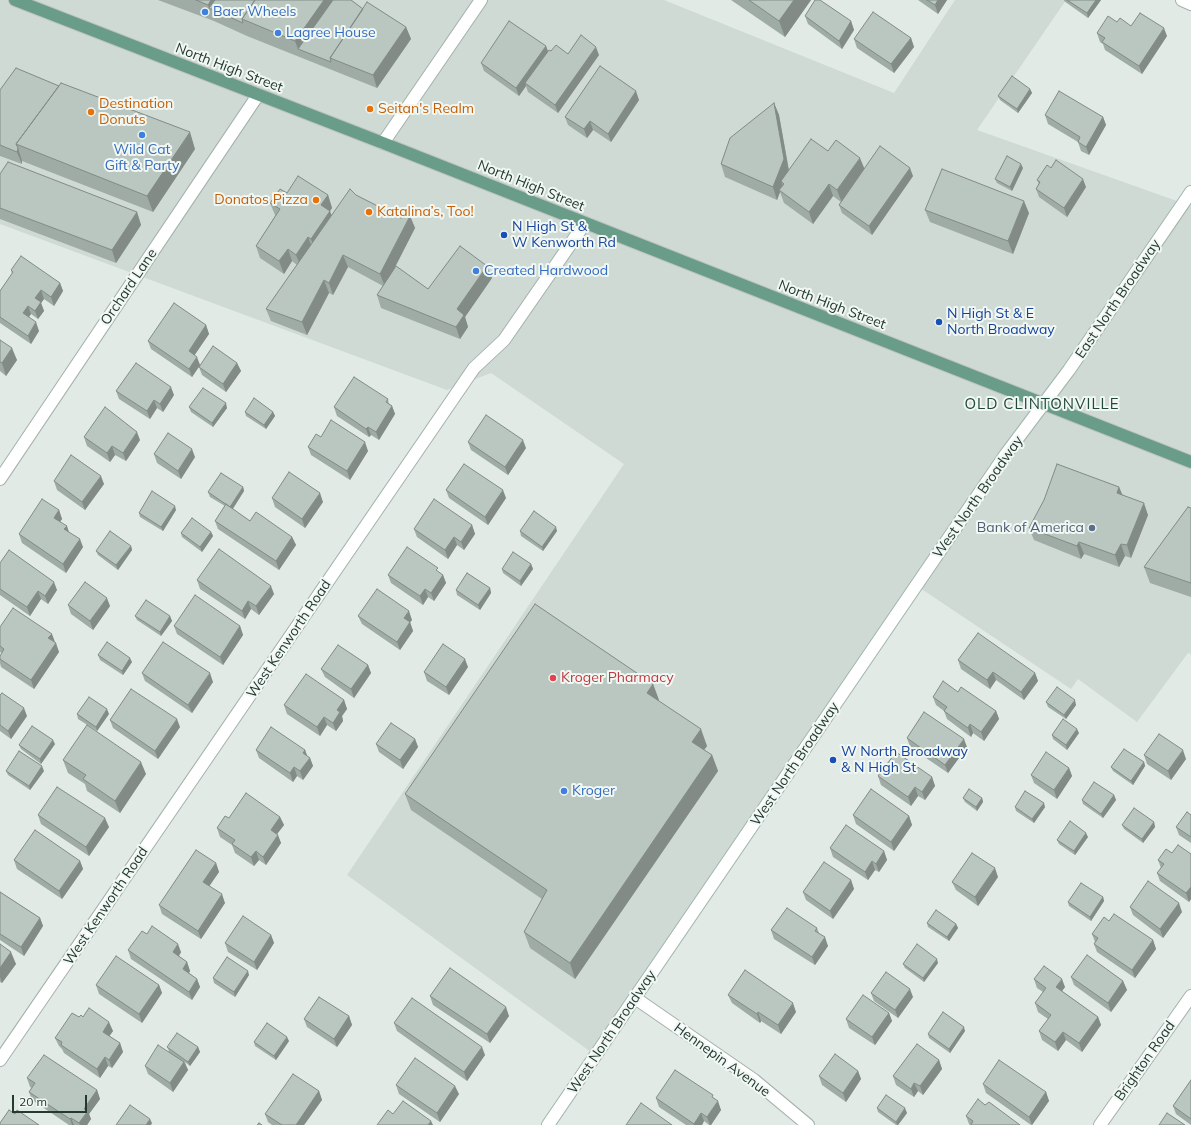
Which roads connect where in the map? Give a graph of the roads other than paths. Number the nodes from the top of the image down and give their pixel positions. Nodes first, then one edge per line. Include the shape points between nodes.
1 (15, 0) edge
2 (481, 0) edge
3 (1182, 0) edge
4 (1191, 4) edge
5 (258, 95) junction
6 (383, 143) junction
7 (1191, 192) edge
8 (585, 223) junction
9 (1042, 404) junction
10 (1191, 462) edge
11 (0, 479) edge
12 (1191, 996) edge
13 (635, 998) junction
14 (0, 1060) edge
15 (548, 1125) edge
16 (808, 1125) edge
17 (1100, 1125) edge

1 - 5 main road, North High Street
2 - 6 street
3 - 4 street
5 - 6 main road, North High Street
5 - 11 street, Orchard Lane
6 - 8 main road, North High Street
7 - 9 street, East North Broadway via 1069,370
8 - 9 main road, North High Street
8 - 14 street, West Kenworth Road via 504,340 474,368
9 - 10 main road, North High Street
9 - 13 street, West North Broadway
12 - 17 street, Brighton Road
13 - 15 street, West North Broadway
13 - 16 street, Hennepin Avenue via 754,1080

